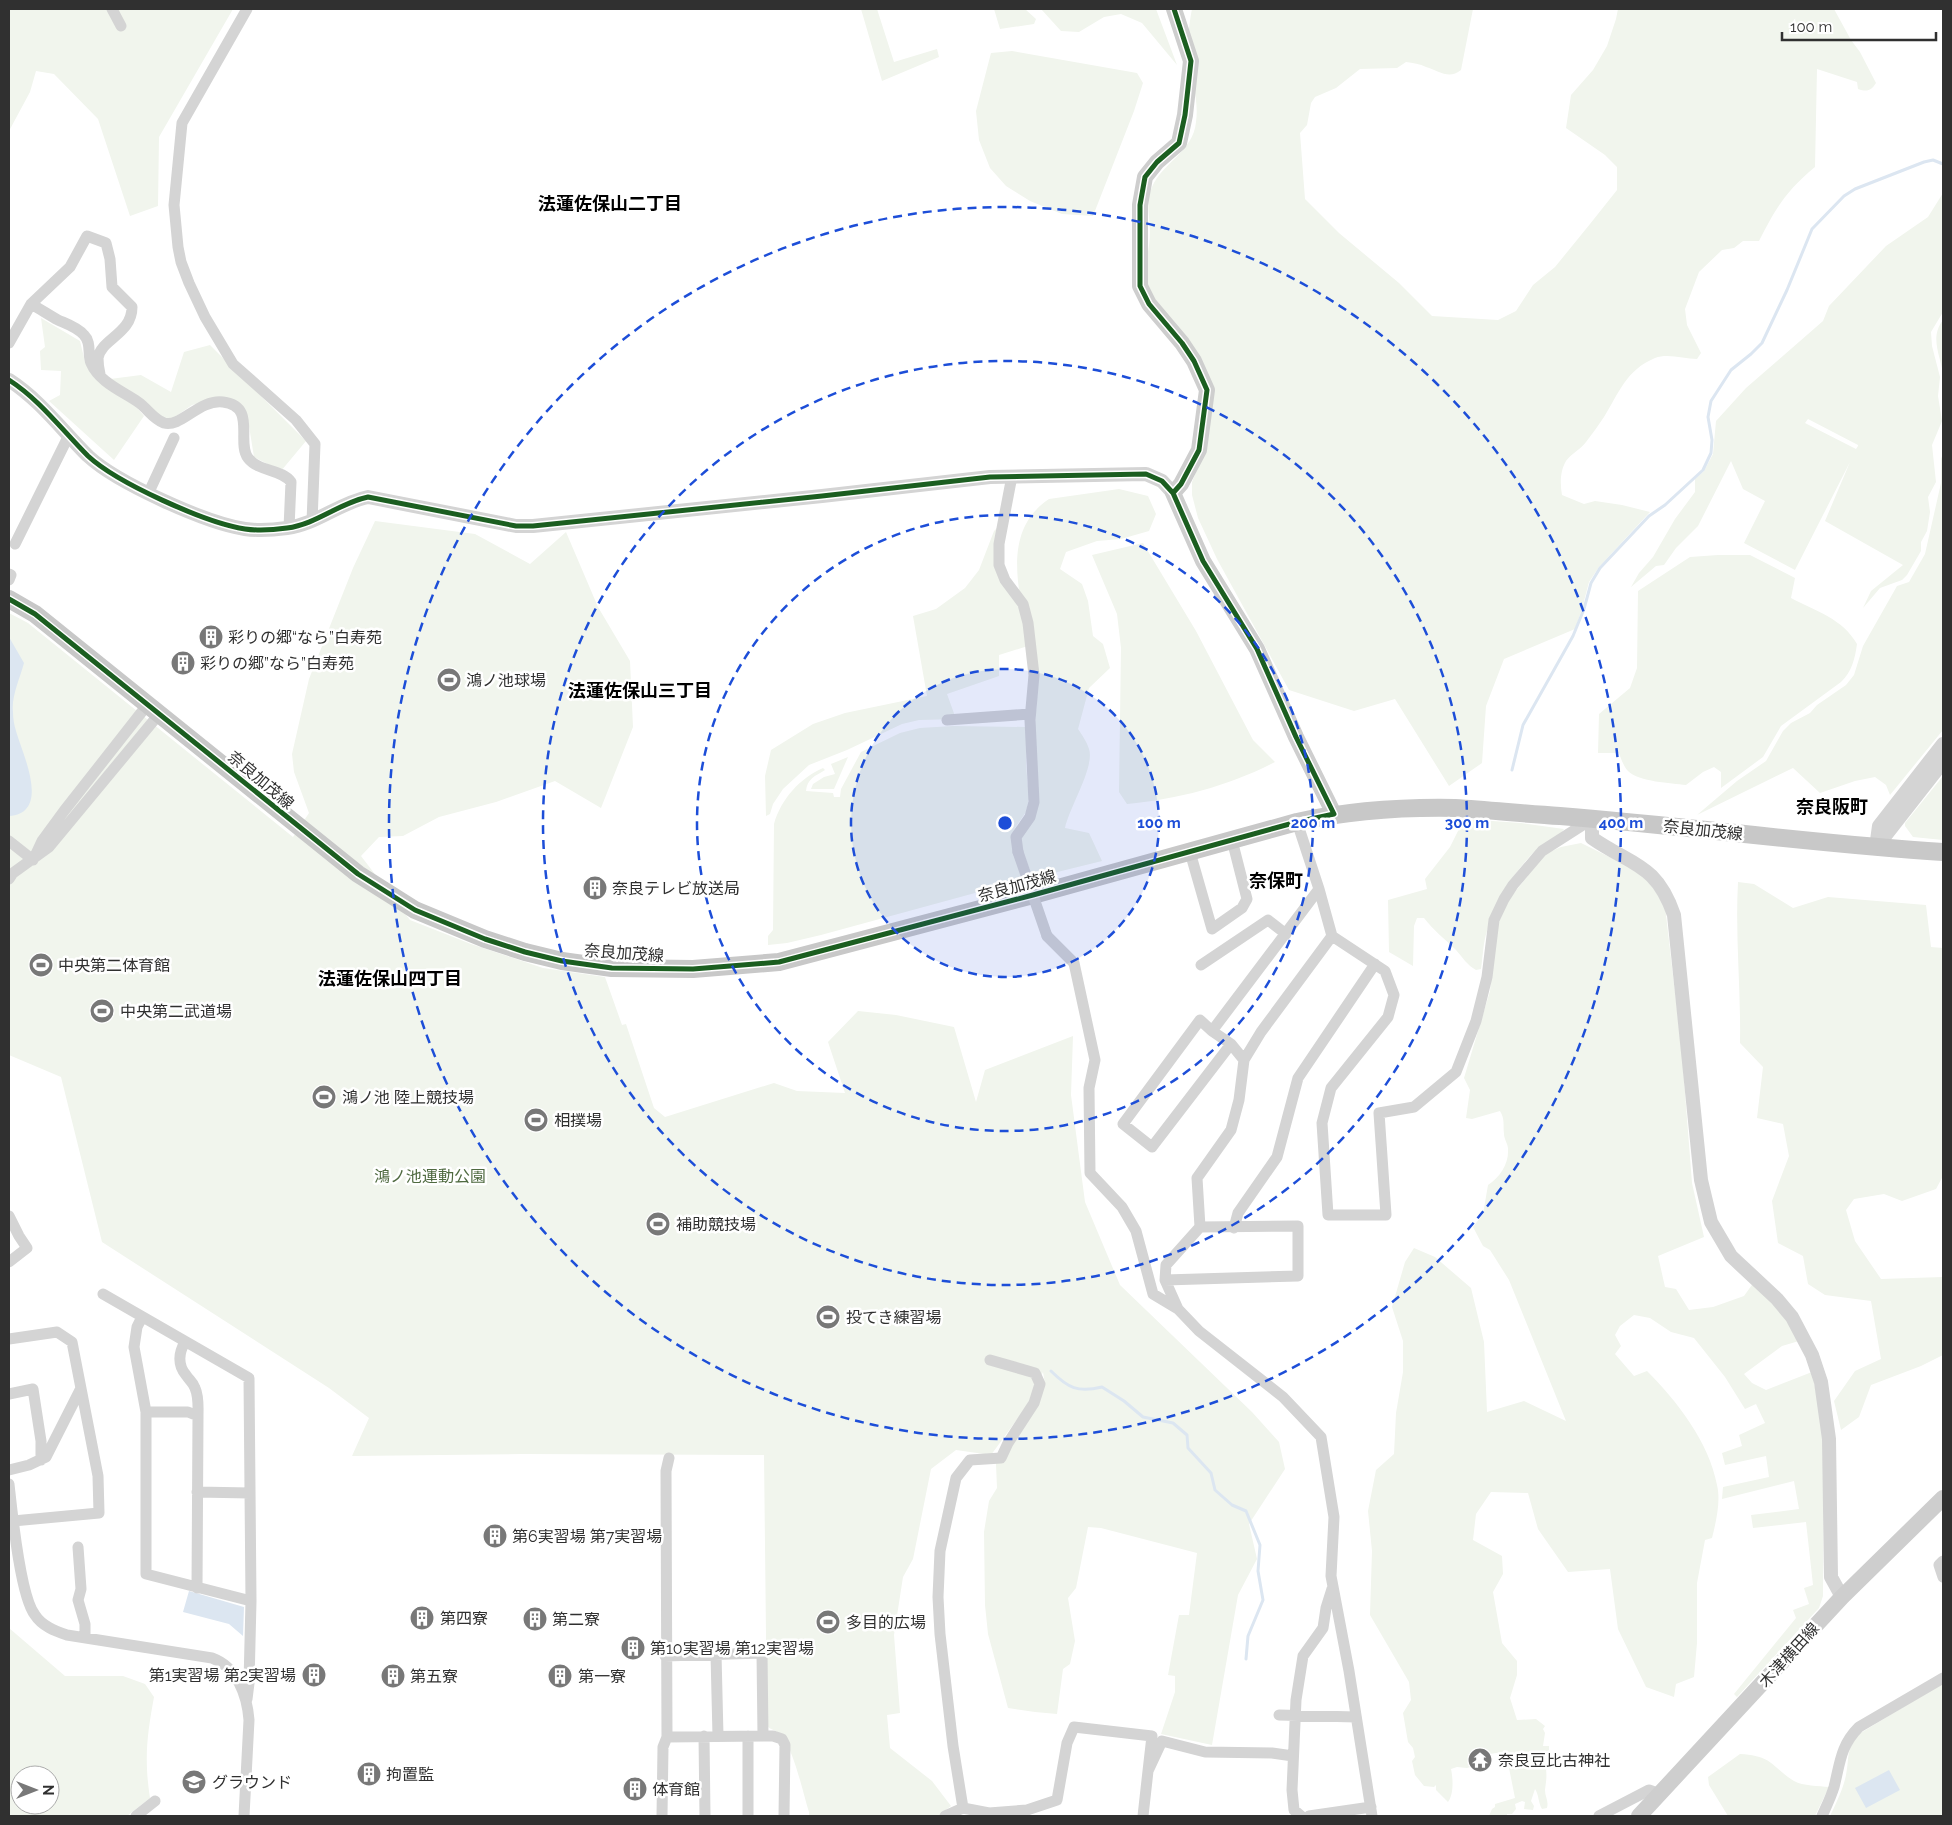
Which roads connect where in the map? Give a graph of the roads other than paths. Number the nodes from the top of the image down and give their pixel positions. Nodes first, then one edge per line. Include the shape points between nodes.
1 (112, 9) edge
2 (247, 9) edge
3 (1174, 9) edge
4 (121, 26) dead end
5 (31, 304) junction
6 (9, 343) edge
7 (100, 374) junction
8 (9, 380) edge
9 (69, 435) junction
10 (174, 438) dead end
11 (1012, 476) junction
12 (149, 492) junction
13 (1173, 493) junction
14 (312, 522) junction
15 (289, 528) junction
16 (15, 544) dead end
17 (9, 574) edge
18 (9, 580) edge
19 (9, 599) edge
20 (154, 708) junction
21 (1030, 714) junction
22 (947, 720) dead end
23 (1943, 744) edge
24 (1943, 762) edge
25 (1334, 814) junction
26 (1592, 819) junction
27 (1297, 822) junction
28 (1232, 840) junction
29 (9, 842) edge
30 (1876, 848) junction
31 (1190, 852) junction
32 (1943, 852) edge
33 (33, 860) junction
34 (9, 879) edge
35 (1319, 889) junction
36 (1286, 934) junction
37 (1332, 936) junction
38 (1376, 964) junction
39 (1201, 965) dead end
40 (1212, 1031) junction
41 (1231, 1044) junction
42 (1244, 1060) junction
43 (9, 1216) edge
44 (1200, 1227) junction
45 (1234, 1228) junction
46 (9, 1262) edge
47 (1165, 1280) junction
48 (103, 1294) dead end
49 (1178, 1309) junction
50 (142, 1317) junction
51 (9, 1339) edge
52 (185, 1342) junction
53 (990, 1360) dead end
54 (80, 1390) junction
55 (9, 1394) edge
56 (146, 1412) junction
57 (198, 1416) junction
58 (669, 1458) dead end
59 (41, 1460) junction
60 (9, 1470) edge
61 (9, 1484) edge
62 (197, 1492) junction
63 (250, 1493) junction
64 (1943, 1498) edge
65 (13, 1521) junction
66 (78, 1546) dead end
67 (1943, 1561) edge
68 (14, 1565) edge
69 (1943, 1577) edge
70 (1333, 1587) junction
71 (197, 1588) junction
72 (1842, 1597) junction
73 (251, 1601) junction
74 (85, 1637) junction
75 (716, 1654) junction
76 (665, 1656) junction
77 (1943, 1678) edge
78 (247, 1701) junction
79 (1279, 1715) dead end
80 (1295, 1716) junction
81 (1356, 1717) junction
82 (704, 1736) junction
83 (718, 1736) junction
84 (748, 1736) junction
85 (763, 1736) junction
86 (667, 1737) junction
87 (1293, 1756) junction
88 (1148, 1771) junction
89 (1660, 1794) junction
90 (155, 1801) dead end
91 (963, 1808) junction
92 (1371, 1812) edge
93 (990, 1815) edge
94 (136, 1816) edge
95 (244, 1816) edge
96 (662, 1816) edge
97 (705, 1816) edge
98 (748, 1816) edge
99 (784, 1816) edge
100 (945, 1816) edge
101 (1143, 1816) edge
102 (1301, 1816) edge
103 (1309, 1816) edge
104 (1599, 1816) edge
105 (1639, 1816) edge
106 (1822, 1816) edge

1 - 4 street
2 - 14 street via 182,123 174,205 178,247 189,283 232,364 296,420 315,444
3 - 13 main road via 1191,61 1185,115 1179,143 1157,162 1146,177 1140,205 1140,286 1149,304 1194,361 1207,390 1200,450
5 - 6 street
5 - 7 street via 83,334 89,345 90,362
5 - 7 street via 70,267 87,236 106,243 112,287 132,306 132,317 102,350 98,358
7 - 15 street via 164,423 173,423 215,401 228,402 238,409 244,421 248,458 291,482
8 - 9 street via 45,409
9 - 12 street via 104,468
9 - 16 street
10 - 12 street
11 - 13 street via 1146,474 1162,481
11 - 14 street via 533,526 516,526 368,497 352,501
11 - 21 street via 999,544 999,565 1005,580 1023,604 1028,623 1034,675
12 - 15 street via 196,514 232,526 257,530
13 - 25 main road via 1203,561 1256,649
14 - 15 street
17 - 18 street
19 - 20 main road, 奈良加茂線 via 35,614
20 - 31 main road, 奈良加茂線 via 358,874 415,910 524,952 596,966 693,969 779,962
20 - 33 street via 64,811 42,841
21 - 22 street
21 - 49 street, bridge via 1034,802 1030,817 1016,837 1018,852 1047,936 1074,963 1095,1060 1089,1088 1090,1173 1122,1207 1136,1231 1153,1294
23 - 30 street via 1879,826
24 - 30 street
25 - 26 main road, 奈良加茂線 via 1454,808
25 - 27 main road, 奈良加茂線
26 - 30 main road, 奈良加茂線
26 - 38 street via 1542,851 1504,899 1494,920 1487,977 1476,1021 1456,1072 1414,1107 1379,1113 1386,1215 1328,1215 1322,1123 1331,1088 1388,1017 1394,995 1385,971
26 - 72 street via 1592,838 1638,864 1653,877 1666,895 1674,916 1702,1180 1711,1222 1731,1256 1759,1280 1792,1317 1812,1355 1821,1382 1829,1439 1831,1577
27 - 28 main road, 奈良加茂線
27 - 35 street
28 - 31 main road, 奈良加茂線
28 - 31 street via 1247,899 1242,908 1212,929
29 - 33 street
30 - 32 main road, 奈良加茂線
33 - 34 street
35 - 36 street
35 - 37 street
36 - 39 street via 1268,920
36 - 40 street
37 - 38 street
37 - 42 street
38 - 45 street via 1298,1078 1277,1157 1238,1213
40 - 41 street
40 - 41 street via 1200,1020 1123,1124 1152,1147
41 - 42 street
42 - 44 street via 1240,1100 1231,1130 1197,1178
43 - 46 street via 27,1248
44 - 45 street
44 - 47 street via 1166,1265
45 - 47 street via 1298,1226 1298,1276
47 - 49 street
48 - 50 street
49 - 70 street via 1199,1331 1282,1397 1321,1437 1334,1517
50 - 52 street
50 - 56 street via 134,1346
51 - 54 street via 57,1332 72,1342
52 - 57 street via 179,1352 180,1361 185,1375 196,1389
52 - 63 street via 249,1378
53 - 91 street via 1035,1373 1040,1384 1034,1403 1001,1458 970,1460 956,1478 940,1551 940,1634
54 - 59 street via 46,1457
54 - 65 street via 98,1476 98,1513
55 - 59 street via 33,1389
56 - 57 street via 188,1412
56 - 71 street via 146,1574
57 - 62 street
58 - 76 street via 666,1471
59 - 60 street
61 - 65 street
62 - 63 street
62 - 71 street
63 - 73 street
64 - 72 main road, 木津横田線
65 - 68 street
66 - 74 street via 81,1589 78,1600
67 - 69 street via 1939,1565
68 - 74 street via 34,1615 57,1632
70 - 80 street via 1323,1628 1302,1656
70 - 81 street
71 - 73 street
72 - 89 main road, 木津横田線
73 - 78 street
74 - 78 street via 219,1661 236,1679
75 - 76 street
75 - 83 street
75 - 85 street via 762,1654
76 - 86 street
77 - 106 street via 1858,1727 1848,1737
78 - 95 street
79 - 80 street
80 - 81 street
80 - 87 street
81 - 92 street
82 - 83 street
82 - 86 street
82 - 97 street
83 - 84 street
84 - 85 street
84 - 98 street
85 - 99 street via 782,1739 785,1745
86 - 96 street via 663,1747
87 - 88 street via 1205,1752 1162,1741
87 - 102 street via 1294,1810
88 - 93 street via 1152,1736 1074,1727 1067,1742 1057,1800 1027,1810
88 - 101 street
89 - 104 street via 1649,1790
89 - 105 main road, 木津横田線
90 - 94 street
91 - 93 street
91 - 100 street
92 - 103 street

